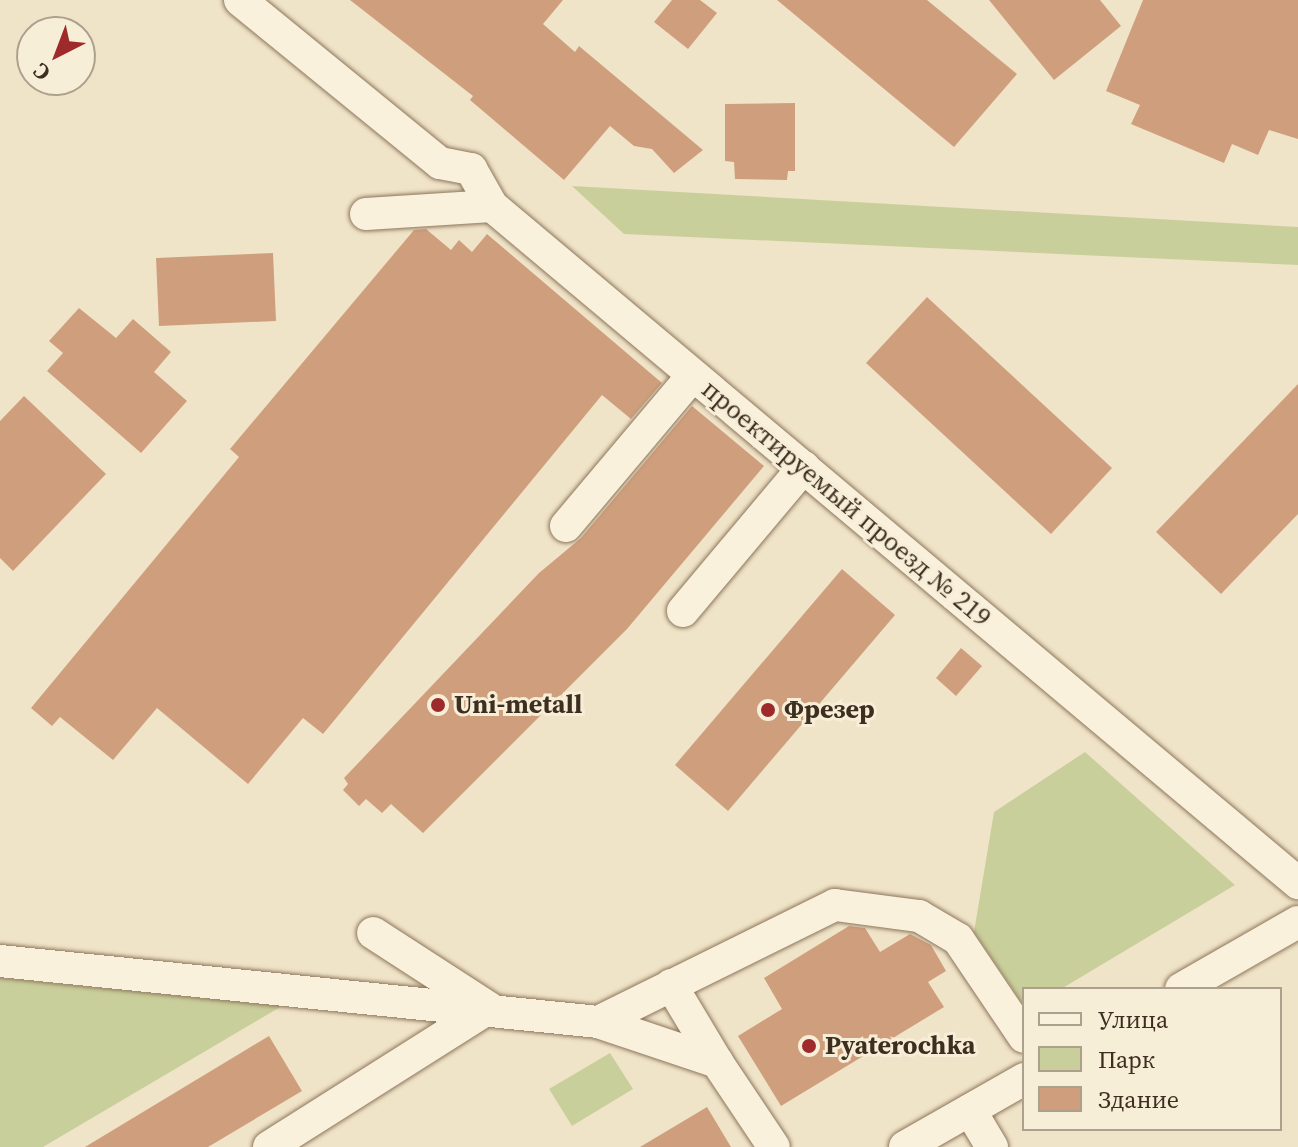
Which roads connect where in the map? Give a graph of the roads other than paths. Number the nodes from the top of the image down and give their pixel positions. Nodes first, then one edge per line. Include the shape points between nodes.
1 (240, 0) edge
2 (492, 206) junction
3 (366, 214) dead end
4 (693, 375) junction
5 (804, 467) junction
6 (566, 526) dead end
7 (683, 611) dead end
8 (1298, 883) edge
9 (373, 933) dead end
10 (1293, 935) edge
11 (0, 961) edge
12 (671, 985) junction
13 (1185, 987) edge
14 (489, 1008) junction
15 (598, 1022) junction
16 (1022, 1034) edge
17 (717, 1062) junction
18 (1022, 1080) edge
19 (970, 1110) junction
20 (269, 1147) edge
21 (774, 1147) edge
22 (905, 1147) edge
23 (992, 1147) edge

1 - 2 street via 440,163 471,169
2 - 3 street
2 - 4 street, проектируемый проезд № 219
4 - 5 street, проектируемый проезд № 219
4 - 6 street
5 - 7 street
5 - 8 street, проектируемый проезд № 219 via 843,513
9 - 14 street
10 - 13 street
11 - 14 street
12 - 15 street
12 - 16 street via 835,905 919,916 958,939
12 - 17 street
14 - 15 street
14 - 20 street
15 - 17 street
17 - 21 street
18 - 19 street
19 - 22 street
19 - 23 street

